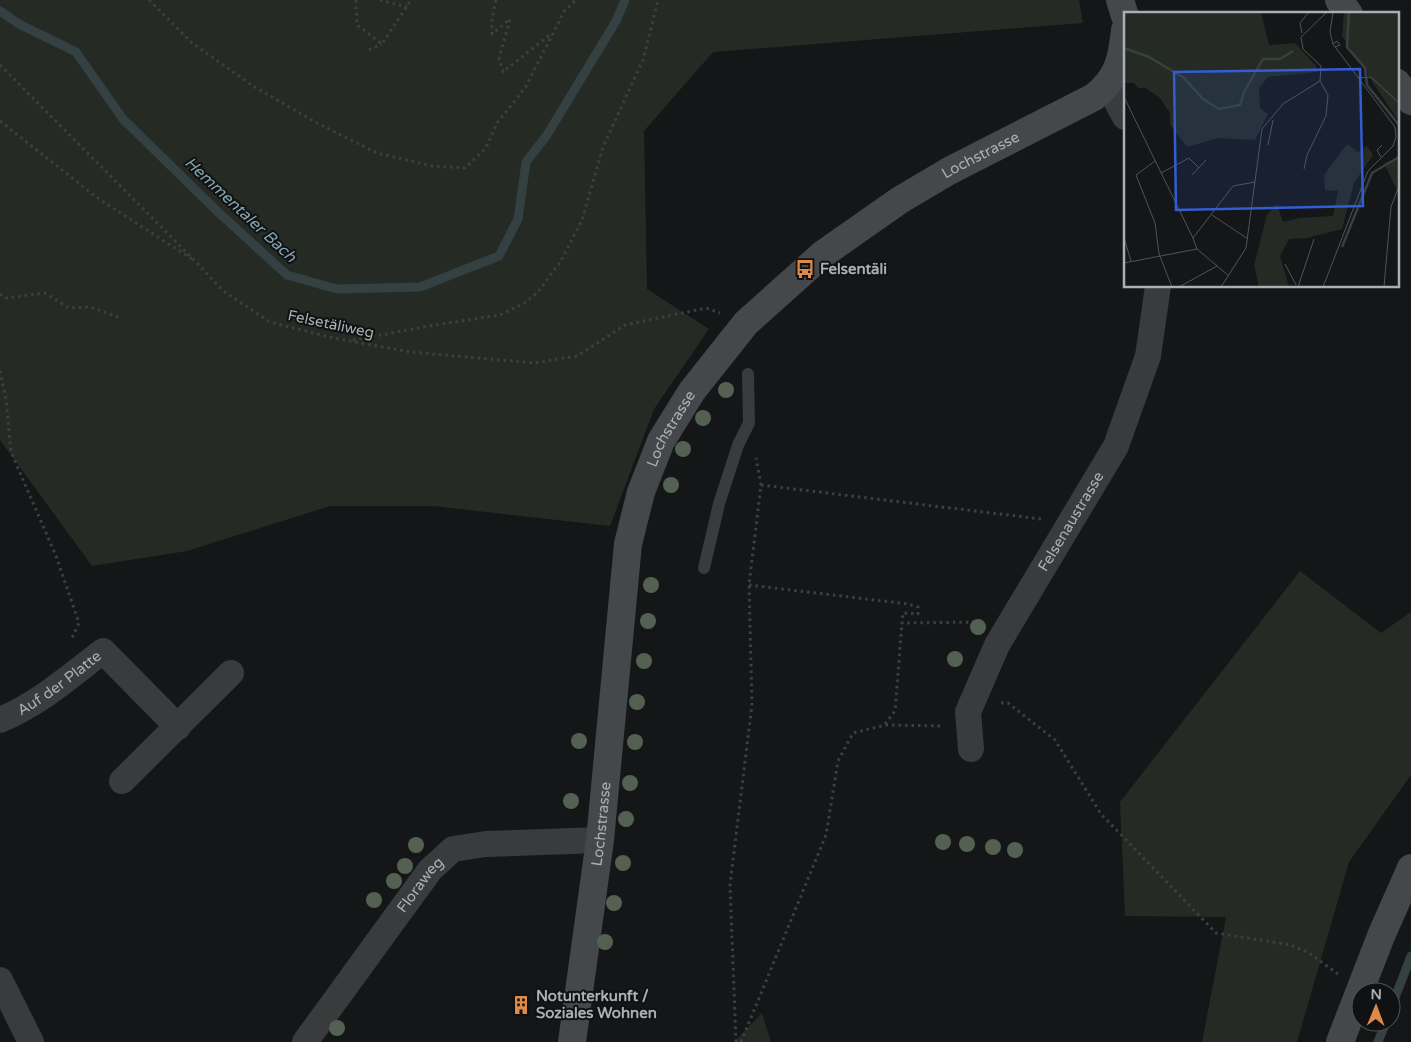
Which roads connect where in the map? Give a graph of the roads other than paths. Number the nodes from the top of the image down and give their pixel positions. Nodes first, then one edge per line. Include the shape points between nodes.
1 (1120, 0) edge
2 (1340, 0) edge
3 (1348, 12) edge
4 (1124, 13) edge
5 (1124, 36) edge
6 (1411, 65) edge
7 (1398, 71) edge
8 (1398, 84) edge
9 (1108, 86) junction
10 (1411, 102) edge
11 (1124, 115) edge
12 (1158, 288) edge
13 (748, 374) dead end
14 (704, 568) dead end
15 (231, 673) dead end
16 (0, 720) edge
17 (971, 726) road end
18 (178, 727) junction
19 (122, 781) dead end
20 (600, 840) junction
21 (1411, 868) edge
22 (0, 980) edge
23 (30, 1042) edge
24 (305, 1042) edge
25 (572, 1042) edge
26 (1340, 1042) edge

1 - 4 street
2 - 3 street
5 - 9 street, Lochstrasse via 1119,65
6 - 7 street
8 - 10 street
9 - 11 street
9 - 20 street, Lochstrasse via 1078,106 949,171 900,200 823,254 746,323 692,391 661,441 641,492 628,544
12 - 17 street, Felsenaustrasse via 1148,356 1116,446 998,645
13 - 14 lane via 749,423 738,445 719,504
15 - 18 street
16 - 18 street, Auf der Platte via 46,695 103,651
18 - 19 street
20 - 24 street, Floraweg via 486,844 453,849 430,870
20 - 25 street, Lochstrasse
21 - 26 street
22 - 23 street

